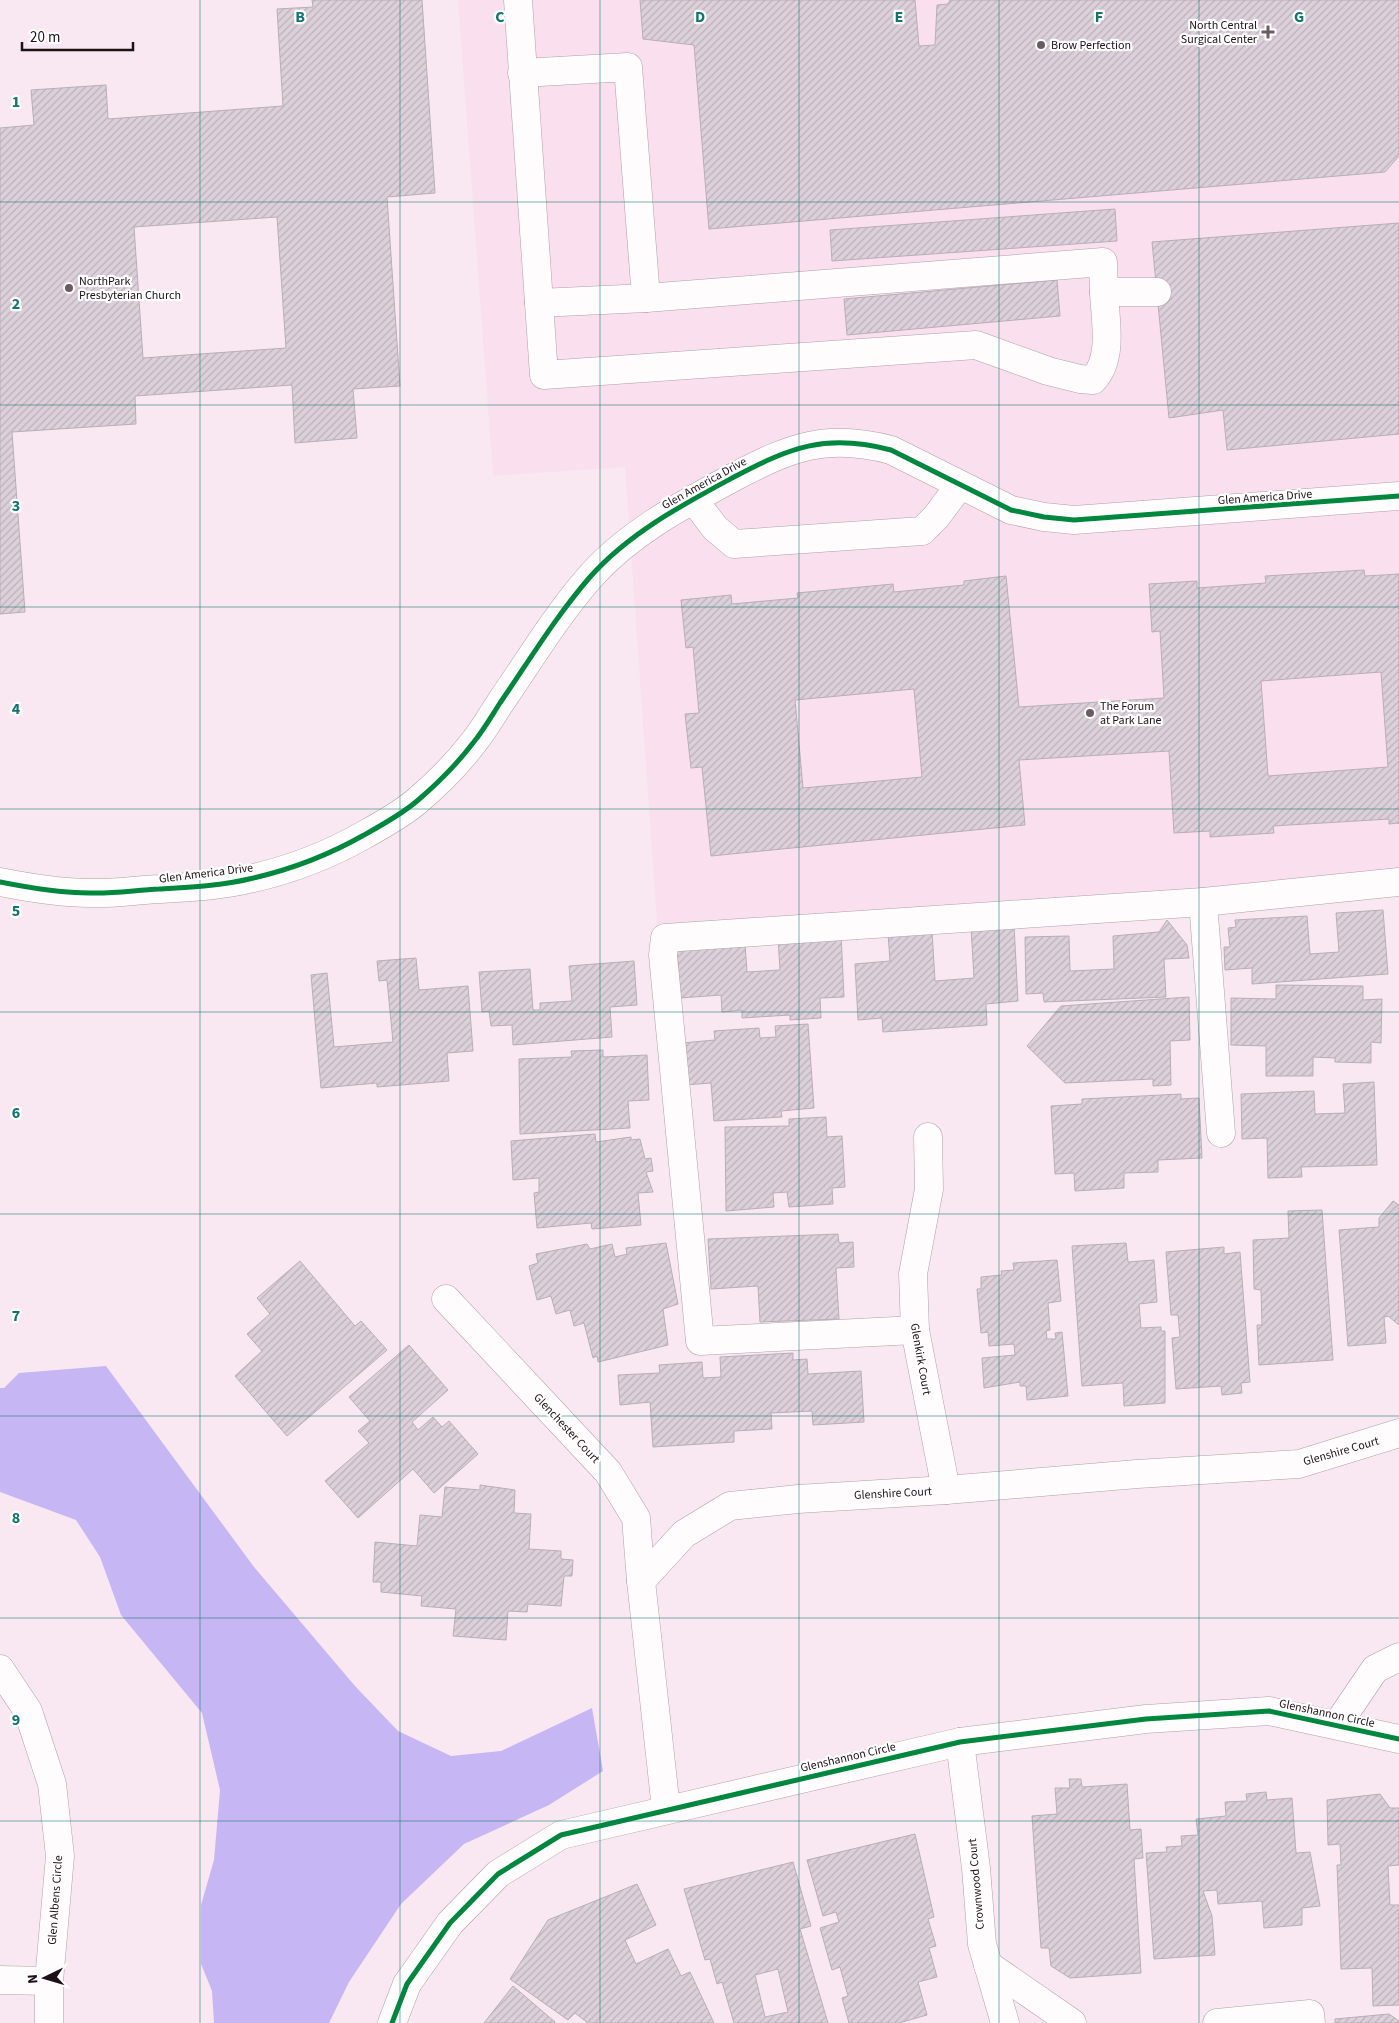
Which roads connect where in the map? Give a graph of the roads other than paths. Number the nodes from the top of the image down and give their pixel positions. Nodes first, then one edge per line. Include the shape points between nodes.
1 (518, 0) edge
2 (522, 73) junction
3 (1104, 292) junction
4 (1157, 292) dead end
5 (646, 298) junction
6 (539, 303) junction
7 (960, 485) junction
8 (1399, 496) edge
9 (693, 499) junction
10 (0, 882) edge
11 (1399, 882) edge
12 (1203, 902) junction
13 (1221, 1133) dead end
14 (928, 1137) dead end
15 (446, 1298) dead end
16 (915, 1330) junction
17 (1399, 1433) edge
18 (946, 1490) junction
19 (641, 1581) junction
20 (1399, 1657) edge
21 (0, 1669) edge
22 (1337, 1725) junction
23 (1399, 1739) edge
24 (960, 1742) junction
25 (666, 1809) junction
26 (988, 1965) junction
27 (0, 1980) edge
28 (49, 1981) junction
29 (49, 2023) edge
30 (392, 2023) edge
31 (1004, 2023) edge
32 (1072, 2023) edge
33 (1217, 2023) edge
34 (1311, 2023) edge

1 - 2 street
2 - 5 street via 628,67
2 - 6 street
3 - 4 street
3 - 5 street via 1103,262
3 - 6 street via 1107,348 1101,372 1093,380 1048,371 976,346 544,375
5 - 6 street
7 - 8 street, Glen America Drive via 1011,510 1074,520
7 - 9 street, Glen America Drive via 891,450 846,441 822,442 768,459
7 - 9 street via 922,531 734,544 715,528
9 - 10 street, Glen America Drive via 614,553 592,575 569,601 473,743 444,775 416,802 340,849 299,866 247,880 192,886 92,894
11 - 12 street
12 - 13 street
12 - 16 street via 664,938 663,955 700,1341
14 - 16 street, Glenkirk Court via 929,1189 913,1274
15 - 19 street, Glenchester Court via 608,1472 636,1518
16 - 18 street, Glenkirk Court
17 - 18 street, Glenshire Court via 1299,1464
18 - 19 street, Glenshire Court via 730,1506 684,1534
19 - 25 street
20 - 22 street via 1375,1668
21 - 28 street, Glen Albens Circle via 28,1711 52,1784 60,1856
22 - 23 street, Glenshannon Circle
22 - 24 street, Glenshannon Circle via 1269,1711 1146,1719
24 - 25 street, Glenshannon Circle
24 - 26 street, Crownwood Court via 982,1944
25 - 30 street, Glenshannon Circle via 561,1835 498,1874 450,1923 407,1984
26 - 31 street, Crownwood Court
26 - 32 street
27 - 28 street
28 - 29 street, Glen Albens Circle
33 - 34 street via 1310,2014

